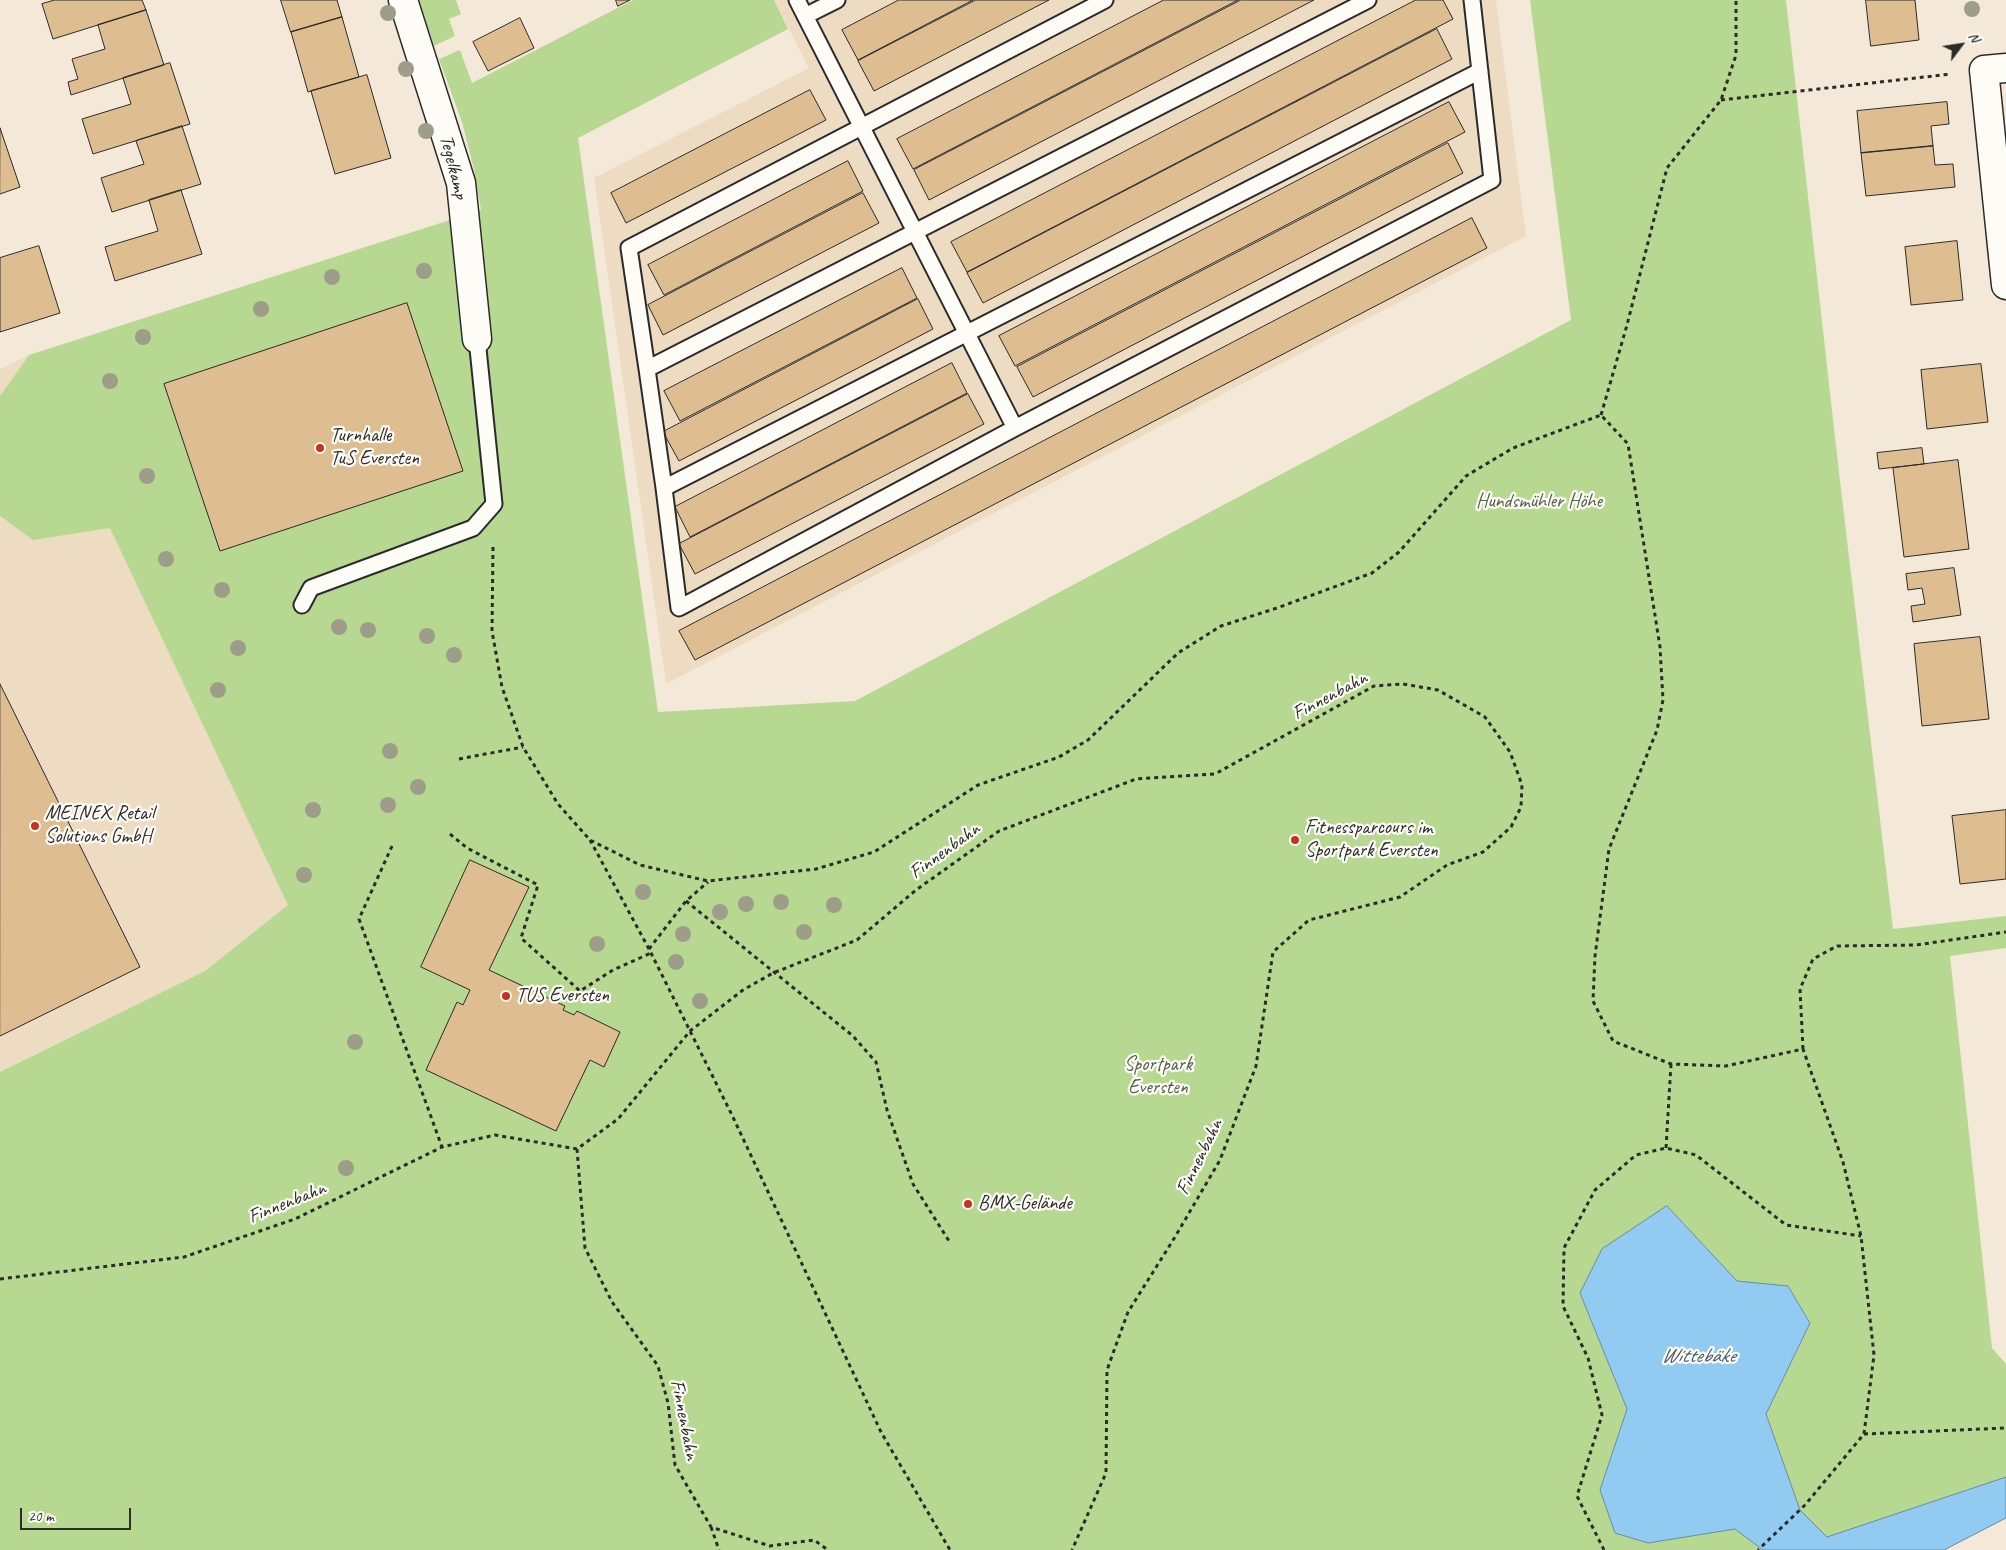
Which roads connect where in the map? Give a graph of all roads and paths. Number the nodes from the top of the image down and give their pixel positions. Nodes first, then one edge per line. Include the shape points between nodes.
1 (403, 0) edge
2 (797, 0) edge
3 (837, 0) edge
4 (1105, 0) edge
5 (1368, 0) edge
6 (1472, 0) edge
7 (1736, 0) edge
8 (805, 16) junction
9 (1995, 69) edge
10 (1480, 71) junction
11 (1720, 100) junction
12 (862, 127) junction
13 (916, 233) junction
14 (2006, 284) edge
15 (967, 334) junction
16 (477, 339) joint
17 (648, 369) junction
18 (1601, 415) junction
19 (1015, 428) junction
20 (664, 488) junction
21 (494, 504) junction
22 (302, 605) dead end
23 (523, 747) junction
24 (459, 759) dead end
25 (450, 834) dead end
26 (590, 840) junction
27 (392, 846) dead end
28 (708, 881) junction
29 (686, 901) junction
30 (2006, 932) edge
31 (649, 949) junction
32 (651, 953) junction
33 (773, 973) junction
34 (690, 1032) junction
35 (1803, 1049) junction
36 (1670, 1064) junction
37 (442, 1147) junction
38 (1666, 1148) junction
39 (576, 1149) junction
40 (1861, 1236) junction
41 (949, 1241) dead end
42 (0, 1279) edge
43 (2006, 1428) edge
44 (1864, 1434) junction
45 (711, 1527) junction
46 (719, 1550) edge
47 (828, 1550) edge
48 (950, 1550) edge
49 (1072, 1550) edge
50 (1604, 1550) edge
51 (1758, 1550) edge

1 - 16 street, Tegelkamp via 461,184
2 - 8 lane
3 - 8 lane
4 - 12 lane
5 - 13 lane
6 - 10 lane
7 - 11 path via 1736,55
8 - 12 lane
9 - 11 path
9 - 14 street
10 - 15 lane
10 - 19 lane via 1492,180
11 - 18 path via 1667,168
12 - 13 lane
12 - 17 lane via 629,248
13 - 15 lane
13 - 17 lane
15 - 19 lane
15 - 20 lane
16 - 21 lane
17 - 20 lane
18 - 28 path via 1513,448 1466,476 1399,552 1372,573 1221,626 1178,654 1088,740 1058,758 978,785 874,852 816,869
18 - 36 path via 1628,444 1660,647 1663,700 1657,730 1609,849 1595,956 1593,1001 1613,1041
19 - 20 lane via 679,608
21 - 22 lane via 473,528 311,588
21 - 23 path via 492,631 502,687
23 - 24 path
23 - 26 path via 558,804
25 - 32 path via 467,848 538,885 522,938 580,991 613,970
26 - 28 path via 640,866
26 - 31 path
27 - 37 path via 360,919
28 - 29 path
29 - 31 path
29 - 33 path
30 - 35 path via 1916,945 1837,946 1813,959 1800,989
31 - 32 path
32 - 34 path
33 - 34 path, Finnenbahn via 743,990
33 - 41 path via 853,1036 876,1062 887,1110 913,1184
33 - 49 path, Finnenbahn via 857,940 916,890 999,830 1136,779 1215,774 1374,686 1403,684 1438,690 1485,717 1510,752 1522,784 1521,807 1511,827 1483,852 1448,865 1400,898 1309,920 1273,952 1256,1066 1220,1160 1128,1312 1107,1370 1106,1473
34 - 39 path, Finnenbahn via 618,1119
34 - 48 path via 881,1432
35 - 36 path via 1726,1066
35 - 40 path via 1843,1162
36 - 38 path
37 - 39 path, Finnenbahn via 495,1135
37 - 42 path, Finnenbahn via 295,1219 184,1257
38 - 40 path via 1696,1155 1786,1225
38 - 50 path via 1636,1155 1595,1190 1564,1248 1563,1306 1588,1358 1602,1415 1577,1496
39 - 45 path, Finnenbahn via 584,1248 612,1302 658,1366 668,1403 675,1465
40 - 44 path via 1874,1355
43 - 44 path
44 - 51 path via 1805,1505
45 - 46 path, Finnenbahn
45 - 47 path via 770,1546 814,1540

